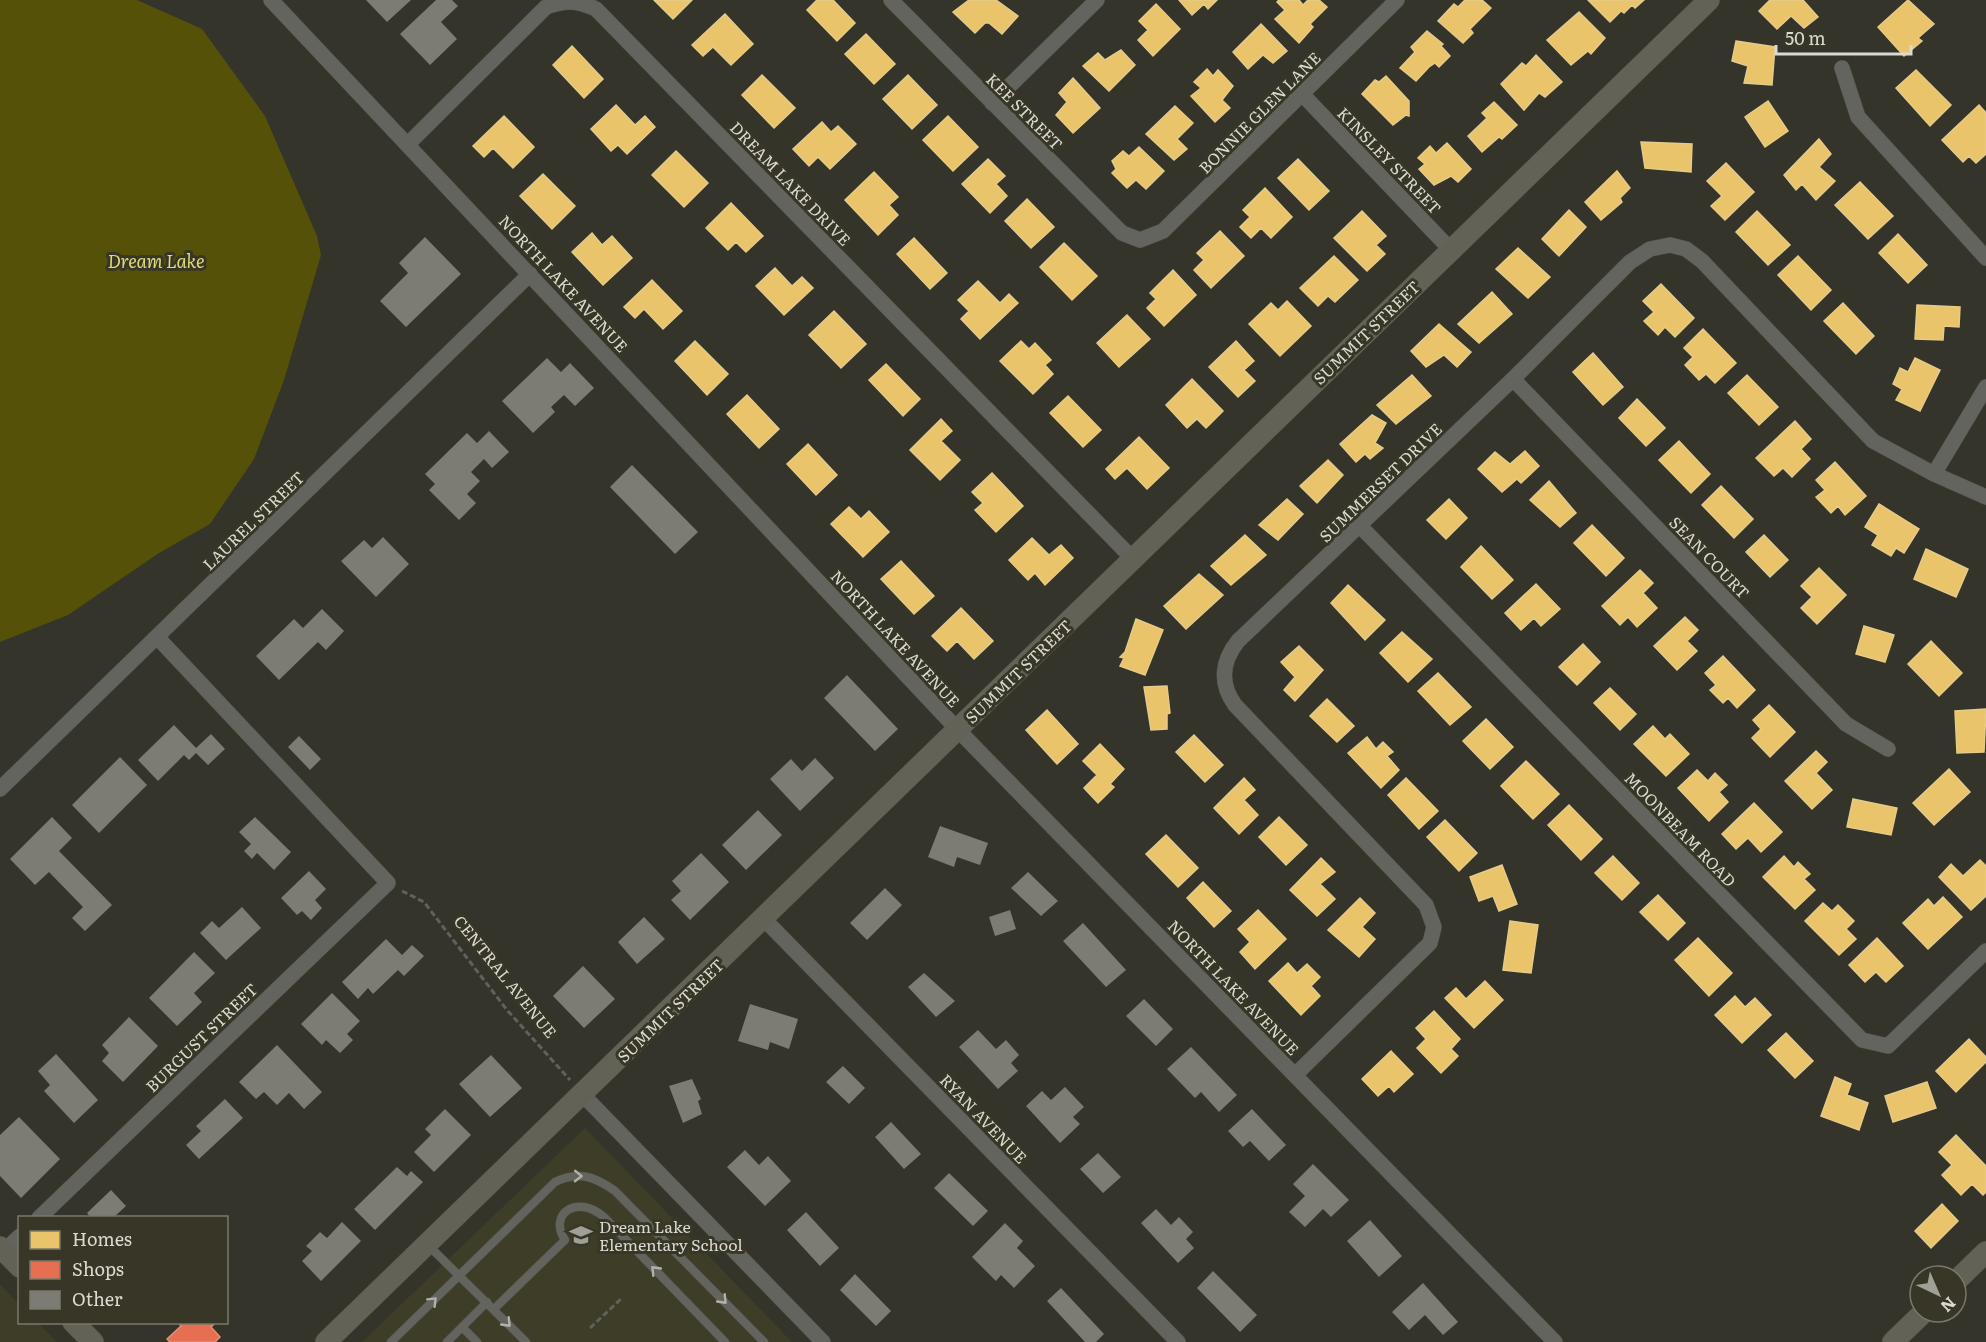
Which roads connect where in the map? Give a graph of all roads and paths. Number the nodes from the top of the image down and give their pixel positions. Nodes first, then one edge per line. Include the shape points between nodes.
1 (271, 0) edge
2 (891, 0) edge
3 (1097, 0) edge
4 (1397, 0) edge
5 (1709, 0) edge
6 (1842, 68) dead end
7 (1302, 94) junction
8 (992, 104) junction
9 (408, 144) junction
10 (1140, 240) joint
11 (1451, 250) junction
12 (1986, 258) edge
13 (530, 274) junction
14 (1513, 378) junction
15 (1986, 387) edge
16 (1934, 474) junction
17 (1986, 498) edge
18 (1360, 526) junction
19 (1133, 559) junction
20 (158, 638) junction
21 (958, 730) junction
22 (1888, 749) dead end
23 (0, 789) edge
24 (387, 883) junction
25 (764, 919) junction
26 (1986, 951) edge
27 (1295, 1076) junction
28 (583, 1095) junction
29 (41, 1216) edge
30 (18, 1237) edge
31 (428, 1245) junction
32 (2, 1249) edge
33 (1986, 1252) edge
34 (18, 1265) edge
35 (1968, 1269) edge
36 (458, 1275) junction
37 (621, 1298) dead end
38 (490, 1306) junction
39 (75, 1324) edge
40 (1912, 1324) edge
41 (462, 1327) junction
42 (590, 1328) dead end
43 (93, 1342) edge
44 (326, 1342) edge
45 (391, 1342) edge
46 (447, 1342) edge
47 (477, 1342) edge
48 (526, 1342) edge
49 (725, 1342) edge
50 (764, 1342) edge
51 (824, 1342) edge
52 (1178, 1342) edge
53 (1555, 1342) edge
54 (1893, 1342) edge

1 - 9 street, NORTH LAKE AVENUE
2 - 8 street, KEE STREET
3 - 8 street
4 - 7 street, BONNIE GLEN LANE
5 - 11 street, SUMMIT STREET
6 - 12 street via 1858,117
7 - 10 street, BONNIE GLEN LANE via 1163,231
7 - 11 street, KINSLEY STREET
8 - 10 street, KEE STREET via 1122,233
9 - 13 street, NORTH LAKE AVENUE
9 - 19 street, DREAM LAKE DRIVE via 546,7 576,0 596,9
11 - 19 street, SUMMIT STREET
13 - 20 street, LAUREL STREET
13 - 21 street, NORTH LAKE AVENUE
14 - 16 street, SUMMERSET DRIVE via 1630,262 1659,246 1679,246 1702,261 1873,441
14 - 18 street, SUMMERSET DRIVE
14 - 22 street, SEAN COURT via 1846,724
15 - 16 street
16 - 17 street, SUMMERSET DRIVE
18 - 26 street, MOONBEAM ROAD via 1862,1040 1888,1046
18 - 27 street, SUMMERSET DRIVE via 1238,641 1226,660 1223,678 1229,697 1242,713 1426,905 1434,927 1430,944
19 - 21 street, SUMMIT STREET
20 - 23 street, LAUREL STREET
20 - 24 street
21 - 25 street, SUMMIT STREET
21 - 27 street, NORTH LAKE AVENUE
24 - 28 path, CENTRAL AVENUE via 424,902 507,1010
24 - 29 street, BURGUST STREET
25 - 28 street, SUMMIT STREET
25 - 52 street, RYAN AVENUE
27 - 53 street, NORTH LAKE AVENUE
28 - 31 street, SUMMIT STREET
28 - 51 street
30 - 32 street
31 - 36 lane
31 - 44 street, SUMMIT STREET
32 - 34 street
33 - 35 street
36 - 38 lane
45 -> 36 lane
36 -> 50 lane via 555,1182 572,1174 596,1178 615,1191
37 - 42 path
38 - 41 lane
38 -> 48 lane
49 -> 38 lane via 595,1210 586,1206 569,1209 560,1225 565,1240
39 - 43 street
40 - 54 street
41 - 46 lane
41 - 47 lane

